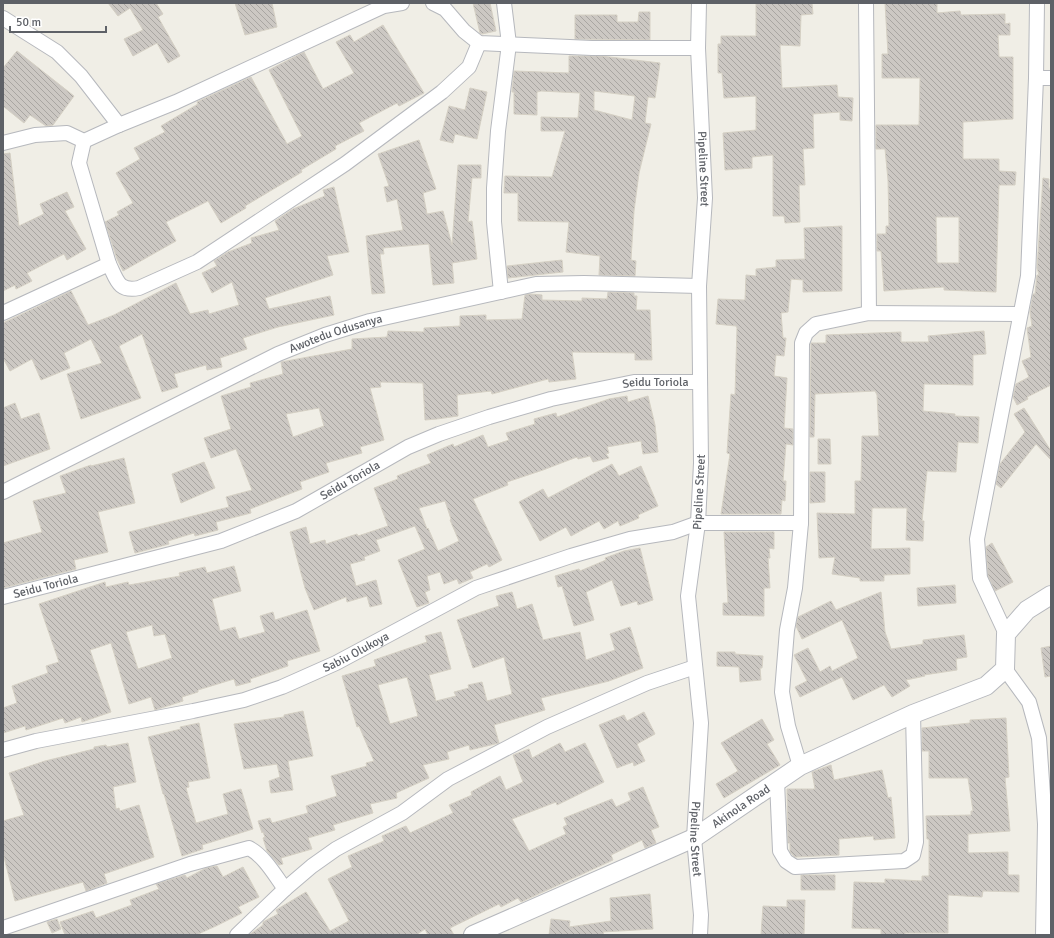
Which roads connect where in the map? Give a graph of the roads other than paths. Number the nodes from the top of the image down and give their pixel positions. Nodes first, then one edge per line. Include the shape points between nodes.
1 (402, 3) edge
2 (433, 3) edge
3 (504, 3) edge
4 (699, 3) edge
5 (866, 3) edge
6 (1037, 3) edge
7 (3, 18) edge
8 (479, 43) junction
9 (509, 44) junction
10 (698, 48) junction
11 (1036, 78) junction
12 (1051, 78) edge
13 (119, 125) junction
14 (84, 141) junction
15 (3, 143) edge
16 (109, 264) junction
17 (699, 286) junction
18 (502, 292) junction
19 (3, 313) edge
20 (869, 313) junction
21 (1020, 314) junction
22 (700, 382) junction
23 (3, 492) edge
24 (698, 523) junction
25 (801, 523) junction
26 (1051, 595) edge
27 (3, 597) edge
28 (1006, 634) junction
29 (695, 667) junction
30 (1005, 669) junction
31 (913, 714) junction
32 (3, 750) edge
33 (800, 766) junction
34 (776, 782) junction
35 (1048, 825) edge
36 (694, 838) junction
37 (285, 889) junction
38 (3, 928) edge
39 (237, 935) edge
40 (473, 935) edge
41 (700, 935) edge
42 (1043, 935) edge

1 - 13 street via 384,6 176,102
2 - 8 street via 446,9 464,31
3 - 9 street
4 - 10 street, Pipeline Street
5 - 20 street
6 - 11 street
7 - 13 street via 57,52 81,76
8 - 9 street
8 - 16 street via 469,67 442,92 345,164 197,262 139,288 128,290 119,285
9 - 10 street via 592,48
9 - 18 street via 494,188 494,222
10 - 17 street, Pipeline Street via 706,198
11 - 12 street
11 - 21 street via 1028,276
13 - 14 street
14 - 15 street via 67,133 35,135
14 - 16 street via 79,163
16 - 19 street
17 - 18 street, Awotedu Odusanya via 536,284
17 - 22 street, Pipeline Street
18 - 23 street, Awotedu Odusanya via 370,321 300,345
20 - 21 street
20 - 25 street via 816,324 806,333 802,343
21 - 28 street via 977,539 980,578
22 - 24 street, Pipeline Street via 701,463
22 - 27 street, Seidu Toriola via 634,382 551,399 489,417 408,447 296,511 234,536
24 - 25 street, Sabiu Olukoya
24 - 29 street, Pipeline Street via 688,596
24 - 32 street, Sabiu Olukoya via 673,532 630,540 571,556 476,588 336,663 282,687 244,700 36,741
25 - 33 street via 782,692 788,726
26 - 28 street via 1026,610
28 - 30 street
29 - 36 street, Pipeline Street via 701,723
29 - 37 street via 647,683 547,727 448,779 402,813 312,866
30 - 31 street, Akinola Road via 986,686
30 - 35 street via 1029,702 1039,738
31 - 33 street, Akinola Road
31 - 34 street via 916,842 913,855 904,861 795,867 786,861 780,851
33 - 34 street, Akinola Road
34 - 36 street, Akinola Road
35 - 42 street
36 - 40 street, Akinola Road
36 - 41 street, Pipeline Street via 701,915
37 - 38 street via 266,862 249,848 190,864
37 - 39 street

